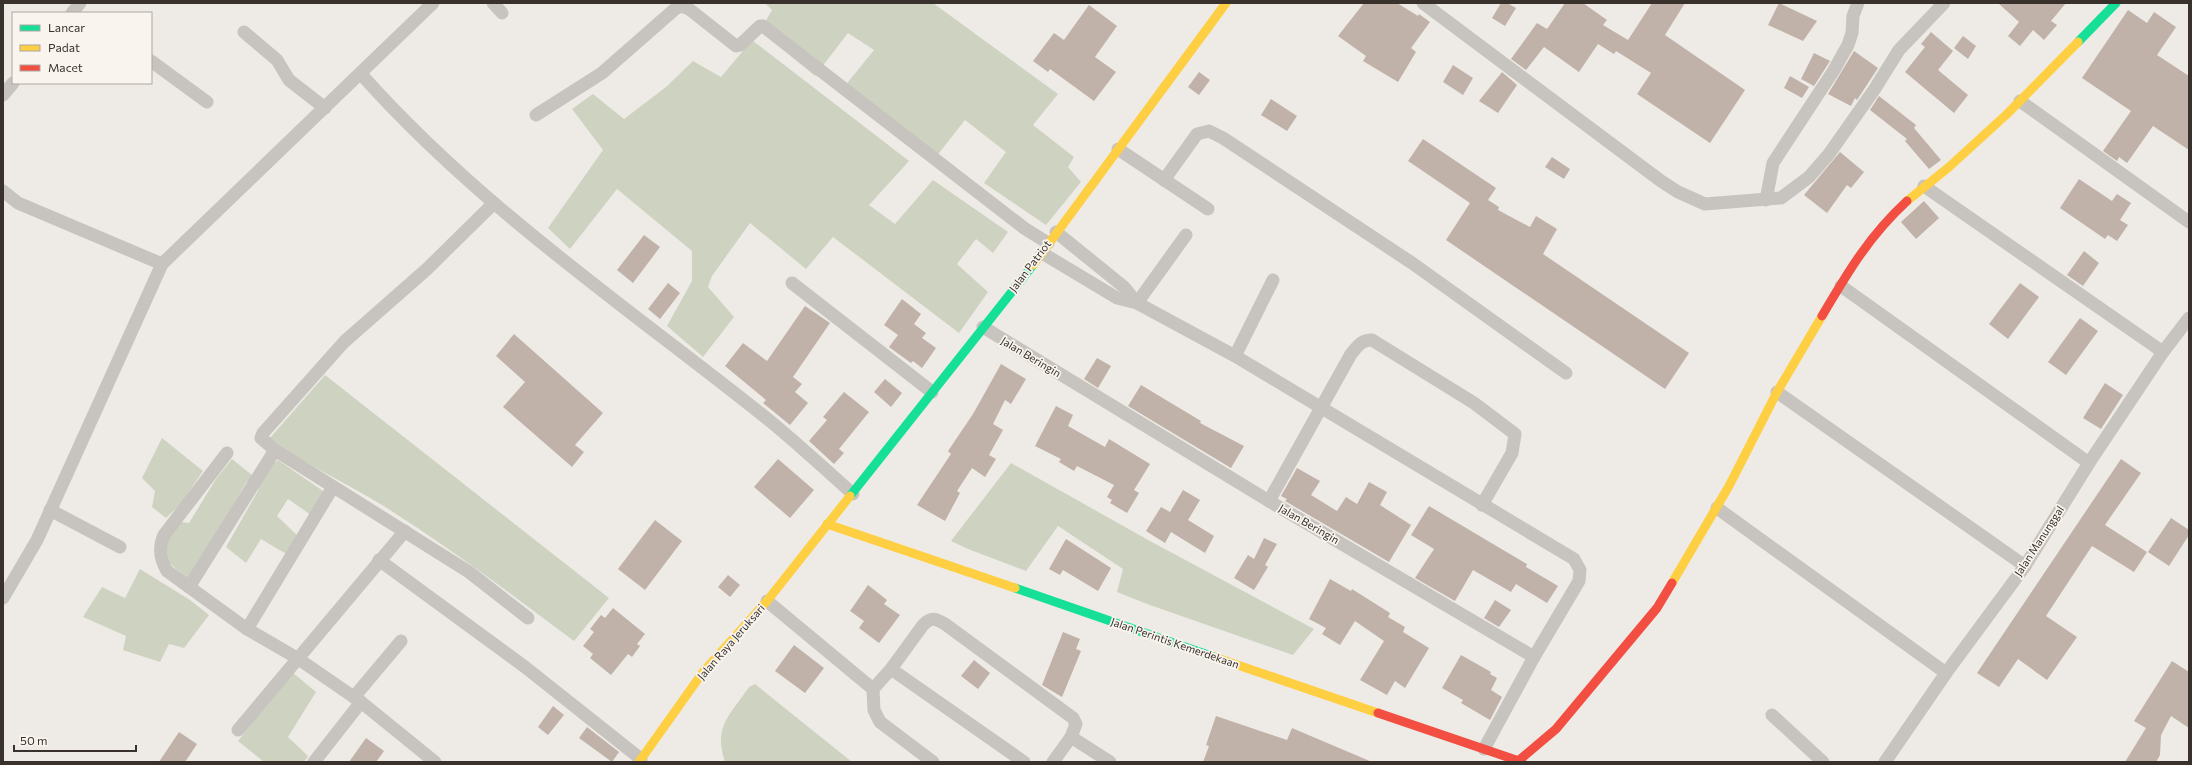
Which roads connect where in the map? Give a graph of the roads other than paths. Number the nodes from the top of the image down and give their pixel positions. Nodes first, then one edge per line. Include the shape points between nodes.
1 (433, 3) edge
2 (493, 3) edge
3 (1226, 3) edge
4 (1423, 3) edge
5 (1858, 3) edge
6 (1944, 3) edge
7 (2116, 3) edge
8 (502, 13) dead end
9 (244, 32) dead end
10 (152, 62) edge
11 (361, 74) junction
12 (12, 84) edge
13 (3, 95) edge
14 (2020, 101) junction
15 (207, 102) dead end
16 (325, 108) junction
17 (536, 115) dead end
18 (1122, 152) junction
19 (1164, 180) junction
20 (1924, 186) junction
21 (3, 191) edge
22 (1766, 200) junction
23 (494, 203) junction
24 (1208, 209) dead end
25 (2189, 222) edge
26 (1186, 235) dead end
27 (1063, 238) junction
28 (1046, 250) junction
29 (162, 264) junction
30 (1273, 280) dead end
31 (792, 283) dead end
32 (1841, 286) junction
33 (1137, 303) junction
34 (2188, 323) edge
35 (989, 331) junction
36 (2163, 352) junction
37 (1235, 356) junction
38 (1566, 373) dead end
39 (932, 392) junction
40 (1777, 392) junction
41 (1321, 406) junction
42 (275, 450) junction
43 (227, 452) dead end
44 (2089, 463) junction
45 (333, 487) junction
46 (853, 494) junction
47 (1269, 501) junction
48 (1482, 505) junction
49 (1717, 508) junction
50 (50, 510) junction
51 (828, 524) junction
52 (405, 530) junction
53 (120, 547) dead end
54 (379, 560) junction
55 (2025, 566) junction
56 (189, 587) junction
57 (3, 598) edge
58 (767, 601) junction
59 (528, 618) dead end
60 (247, 629) junction
61 (401, 641) dead end
62 (1534, 657) junction
63 (297, 658) junction
64 (891, 669) junction
65 (1946, 673) junction
66 (873, 689) junction
67 (358, 700) junction
68 (1772, 715) dead end
69 (238, 730) dead end
70 (1071, 737) junction
71 (1484, 749) junction
72 (640, 760) edge
73 (314, 762) edge
74 (435, 762) edge
75 (933, 762) edge
76 (1024, 762) edge
77 (1053, 762) edge
78 (1110, 762) edge
79 (1519, 762) edge
80 (1823, 762) edge
81 (1885, 762) edge

1 - 11 street
2 - 8 street
3 - 18 street, Jalan Patriot
4 - 22 street via 1654,177 1678,192 1705,204
5 - 22 street via 1848,45 1773,163
6 - 22 street via 1899,50 1829,154 1809,177 1781,198
7 - 14 street
9 - 16 street via 277,60 289,80
10 - 15 street
11 - 16 street
11 - 23 street via 436,151
12 - 13 street
14 - 20 street
14 - 25 street
16 - 29 street
17 - 28 street via 602,73 675,9 684,6 736,46 760,26 769,29 1024,228
18 - 19 street
18 - 27 street, Jalan Patriot
19 - 24 street
19 - 38 street via 1197,134 1209,131 1406,258
20 - 32 street via 1887,220 1856,260
20 - 36 street
21 - 29 street via 18,203
23 - 42 street via 427,269 338,348 263,433 262,439
23 - 46 street via 590,282 771,422
26 - 33 street
27 - 28 street, Jalan Patriot
27 - 33 street via 1124,287
28 - 33 street via 1117,298
28 - 35 street, Jalan Patriot
29 - 50 street
30 - 37 street
31 - 39 street
32 - 40 street
32 - 44 street
33 - 37 street
34 - 36 street, Jalan Manunggal
35 - 39 street, Jalan Patriot
35 - 47 street, Jalan Beringin
36 - 44 street, Jalan Manunggal
37 - 41 street
39 - 46 street, Jalan Patriot
40 - 49 street
40 - 55 street
41 - 47 street
41 - 48 street
41 - 48 street via 1360,343 1365,340 1377,342 1474,403 1515,434 1512,453
42 - 45 street
42 - 56 street
43 - 56 street via 161,541 161,557 167,571
44 - 55 street, Jalan Manunggal
45 - 52 street
45 - 60 street
46 - 51 street, Jalan Patriot
47 - 62 street, Jalan Beringin
48 - 62 street via 1565,553 1578,565 1578,581
49 - 65 street
49 - 79 street via 1657,608 1556,729
50 - 53 street
50 - 57 street via 37,540
51 - 58 street, Jalan Raya Jeruksari
51 - 71 street, Jalan Perintis Kemerdekaan
52 - 54 street
52 - 59 street via 469,572
54 - 63 street
54 - 72 street via 525,667
55 - 65 street, Jalan Manunggal
56 - 60 street
58 - 66 street
58 - 72 street, Jalan Raya Jeruksari via 703,672
60 - 63 street
61 - 67 street
62 - 71 street
63 - 67 street
63 - 69 street
64 - 66 street
64 - 70 street via 923,625 931,618 937,619 1073,718 1076,724
64 - 76 street
65 - 81 street, Jalan Manunggal
66 - 75 street via 874,710 880,722
67 - 73 street
67 - 74 street
68 - 80 street
70 - 77 street
70 - 78 street
71 - 79 street, Jalan Perintis Kemerdekaan

